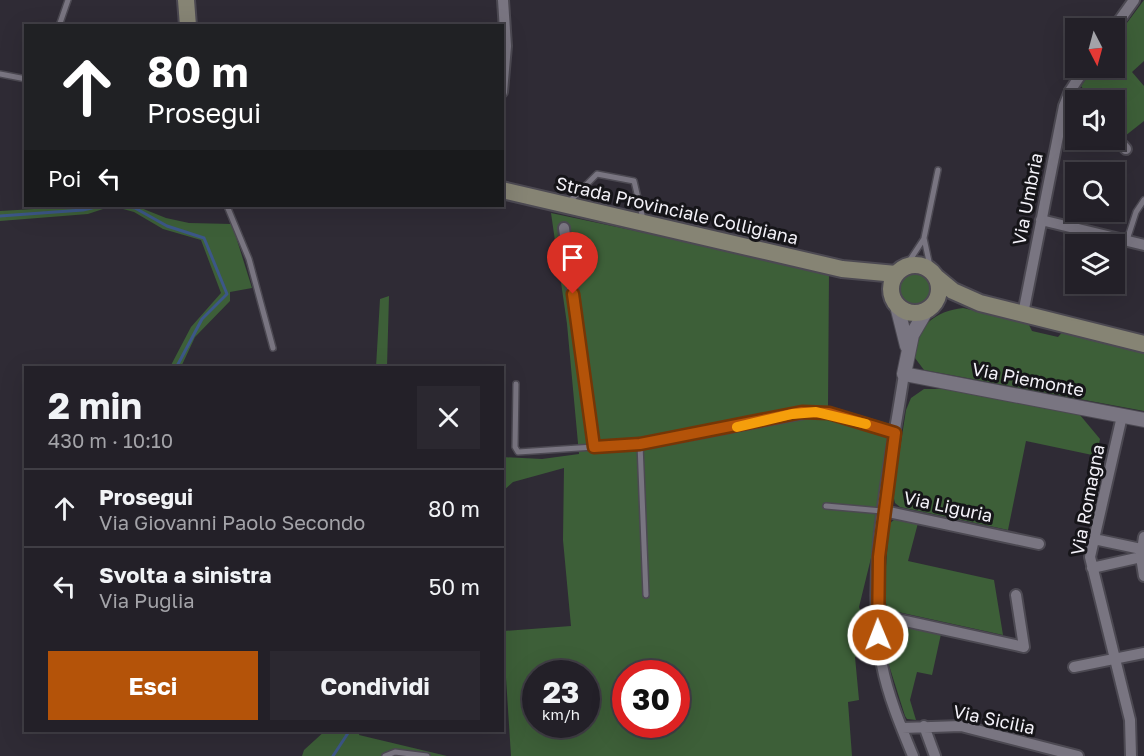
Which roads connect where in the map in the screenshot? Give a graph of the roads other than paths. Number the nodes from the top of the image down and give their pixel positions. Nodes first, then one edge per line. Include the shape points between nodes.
1 (68, 0) edge
2 (186, 0) edge
3 (503, 0) edge
4 (1134, 0) edge
5 (1121, 18) edge
6 (61, 24) edge
7 (188, 24) edge
8 (504, 69) edge
9 (0, 74) edge
10 (24, 79) edge
11 (1065, 108) edge
12 (938, 170) dead end
13 (504, 190) edge
14 (1144, 200) edge
15 (566, 205) junction
16 (228, 207) edge
17 (1041, 220) junction
18 (644, 223) junction
19 (564, 228) dead end
20 (924, 238) junction
21 (1127, 240) junction
22 (1144, 244) edge
23 (842, 269) junction
24 (901, 270) junction
25 (934, 274) junction
26 (894, 301) junction
27 (980, 303) junction
28 (927, 310) junction
29 (1023, 314) junction
30 (1144, 344) edge
31 (273, 348) dead end
32 (908, 351) junction
33 (904, 374) junction
34 (516, 384) dead end
35 (1122, 416) junction
36 (1144, 420) edge
37 (895, 433) junction
38 (640, 444) junction
39 (594, 447) junction
40 (826, 506) dead end
41 (884, 511) junction
42 (1144, 537) edge
43 (1094, 539) junction
44 (1039, 544) dead end
45 (1141, 553) junction
46 (1092, 568) junction
47 (1144, 576) edge
48 (646, 595) dead end
49 (1016, 595) dead end
50 (878, 615) junction
51 (1144, 653) edge
52 (1115, 659) junction
53 (1074, 667) dead end
54 (924, 726) junction
55 (902, 728) junction
56 (385, 756) edge
57 (427, 756) edge
58 (913, 756) edge
59 (935, 756) edge
60 (1078, 756) edge
61 (1131, 756) edge

1 - 6 lane
2 - 7 main road
3 - 8 street
4 - 5 street
9 - 10 lane
11 - 17 street, Via Umbria
12 - 20 lane
13 - 15 main road, Strada Provinciale Colligiana
14 - 21 lane
15 - 18 main road, Strada Provinciale Colligiana
15 - 18 lane via 597,174 634,181
16 - 31 lane via 249,259
17 - 21 street
17 - 29 street, Via Umbria
18 - 23 main road, Strada Provinciale Colligiana
19 - 39 street
20 - 24 lane
20 - 25 lane
21 - 22 street
23 - 24 main road, Strada Provinciale Colligiana
23 - 26 main road, Strada Provinciale Colligiana via 870,282
24 - 25 main road via 920,265
24 - 26 main road via 890,289
25 - 27 main road via 953,291
25 - 28 main road via 937,298
26 - 28 main road via 910,313
26 - 32 street
27 - 28 main road
27 - 29 main road
28 - 32 street via 914,330
29 - 30 main road
32 - 33 street
33 - 35 street, Via Piemonte
33 - 37 street
34 - 39 lane via 518,452
35 - 36 street, Via Piemonte
35 - 43 street, Via Romagna
37 - 38 street via 829,413 802,412
37 - 41 street
38 - 39 street
38 - 48 lane
40 - 41 lane
41 - 44 street, Via Liguria
41 - 50 street, Via Liguria
42 - 45 street
43 - 45 street
43 - 46 street, Via Romagna
45 - 46 street
45 - 47 street
46 - 52 street, Via Romagna
49 - 50 street via 1024,647
50 - 55 street, Via Liguria via 882,667
51 - 52 street
52 - 53 street
52 - 61 street, Via Romagna via 1131,723
54 - 55 street, Via Sicilia
54 - 59 street
54 - 60 street, Via Sicilia via 961,726
55 - 58 street, Via Liguria
56 - 57 lane via 395,752

